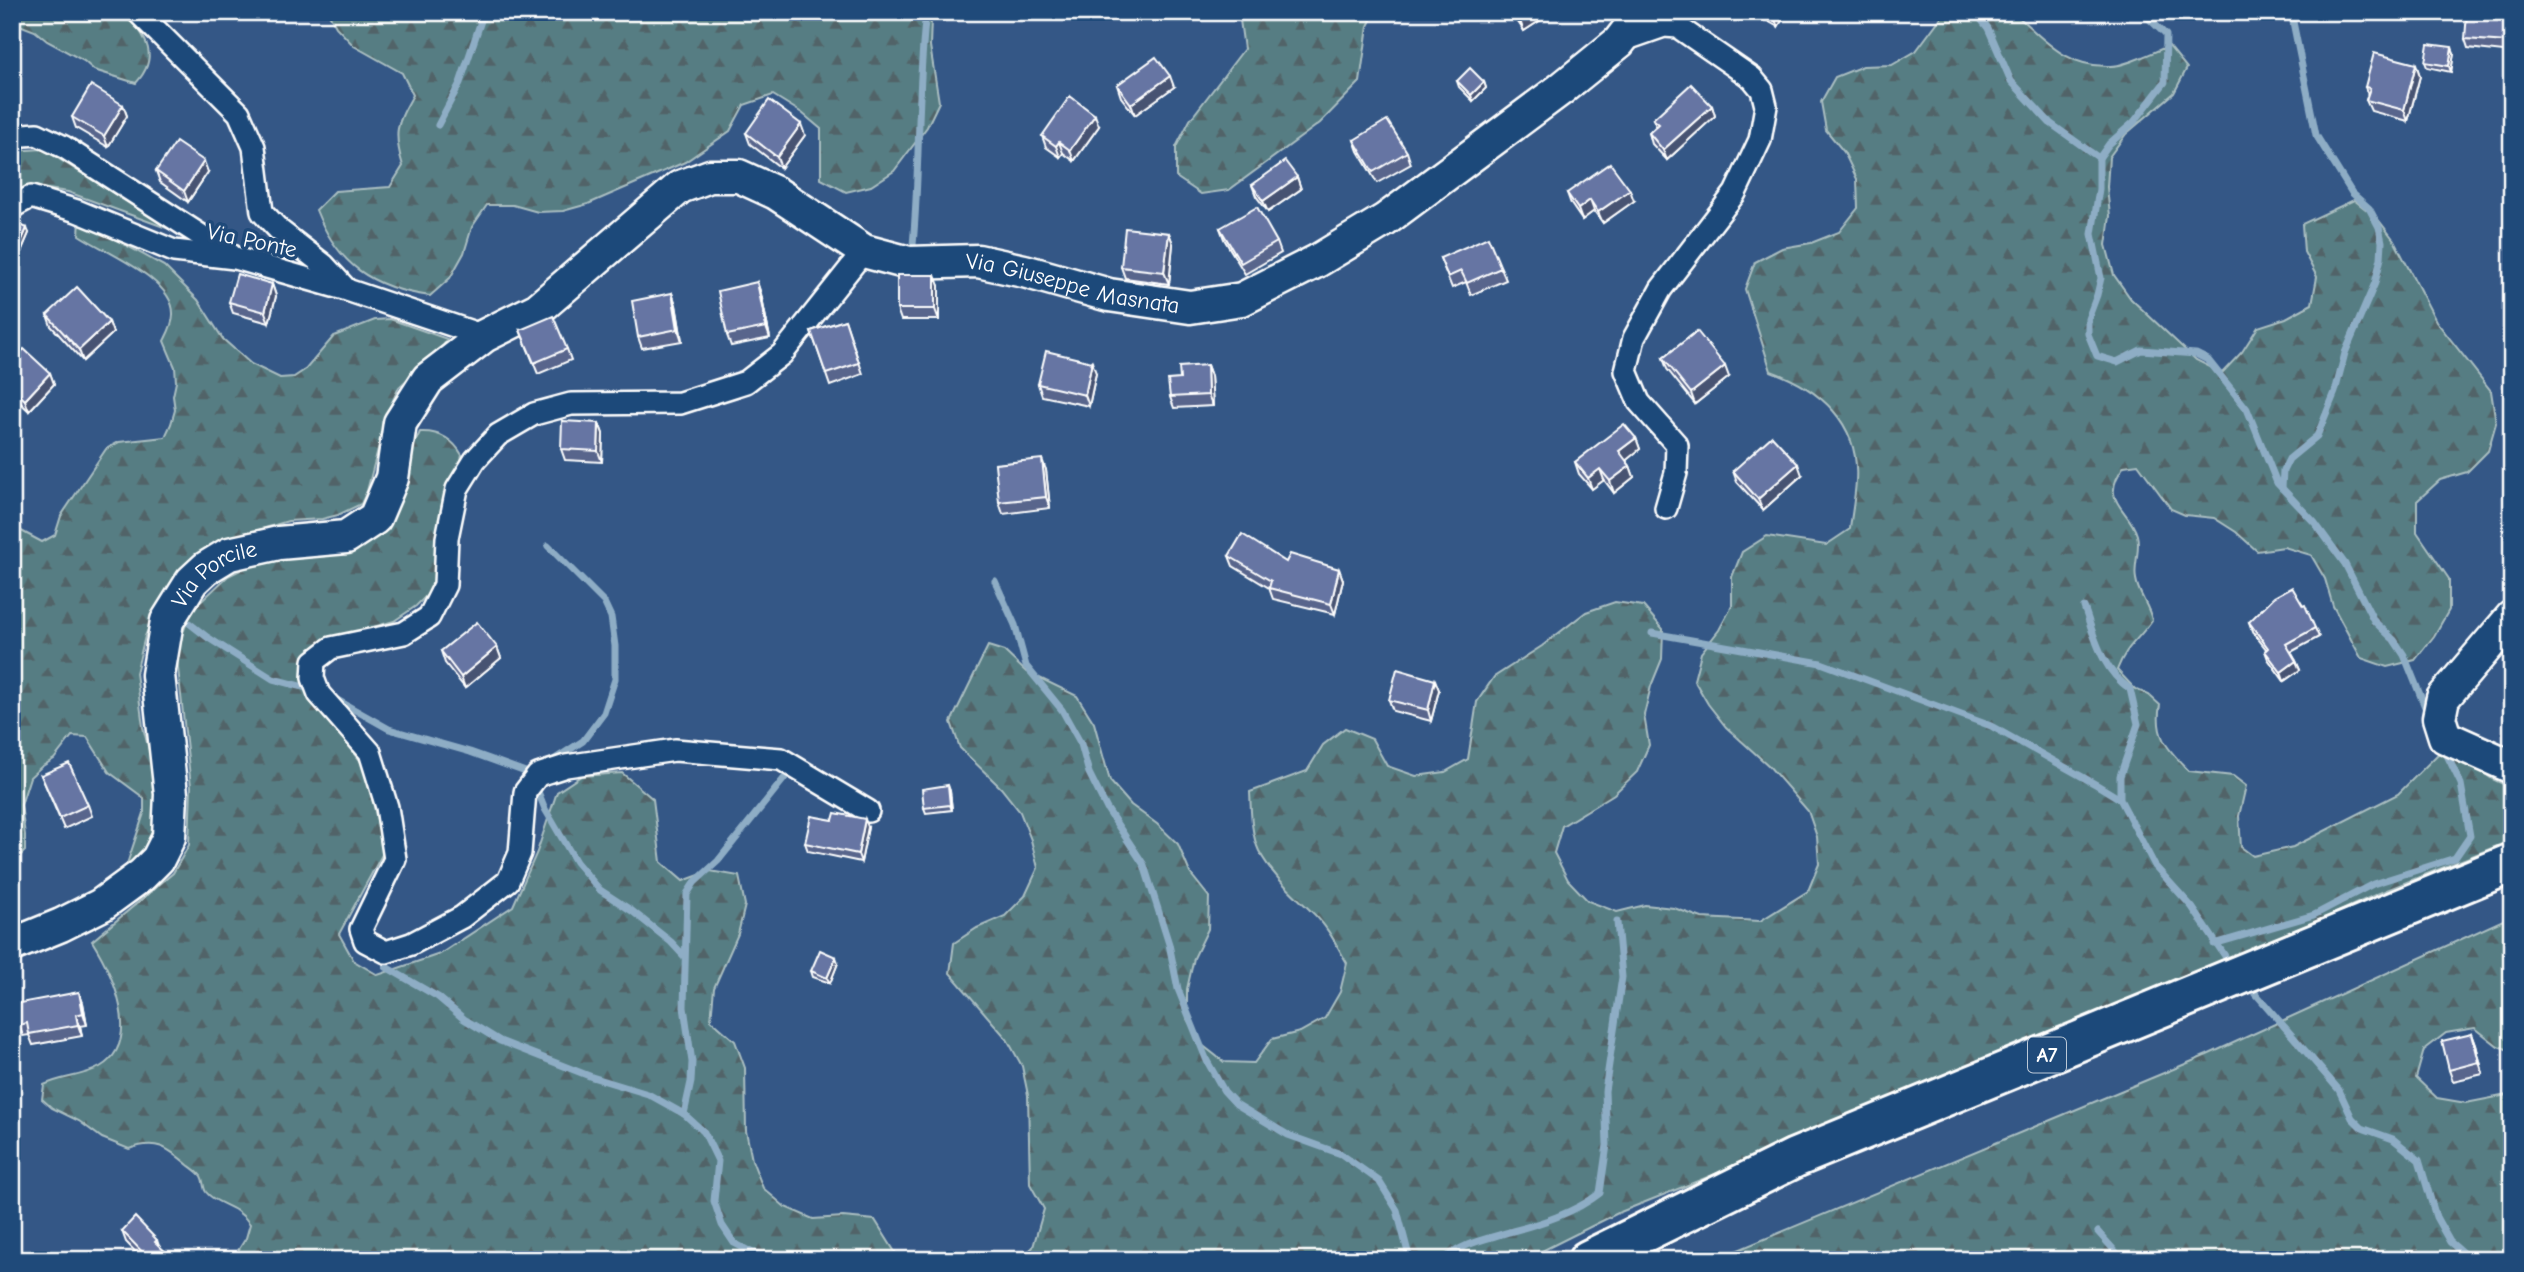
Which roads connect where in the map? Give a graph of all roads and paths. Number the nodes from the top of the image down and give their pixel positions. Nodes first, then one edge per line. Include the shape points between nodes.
1 (138, 12) edge
2 (1642, 12) edge
3 (1619, 42) junction
4 (12, 136) edge
5 (12, 207) edge
6 (864, 251) junction
7 (235, 258) junction
8 (347, 290) junction
9 (484, 336) junction
10 (1666, 508) dead end
11 (2512, 617) edge
12 (2512, 767) edge
13 (868, 811) dead end
14 (2512, 863) edge
15 (12, 945) edge
16 (1588, 1260) edge

1 - 8 street via 239,113 254,146 262,212 324,264
2 - 3 street, Via Giuseppe Masnata
3 - 6 street, Via Giuseppe Masnata via 1385,220 1242,299 1190,307 1109,295 978,261 909,263
3 - 10 street via 1664,26 1678,27 1752,78 1762,90 1766,106 1760,140 1735,193 1661,289 1634,338 1626,370 1639,402 1676,445 1676,473
4 - 7 street via 37,134 64,147
5 - 7 street, Via Ponte via 31,197 174,251
6 - 9 street, Via Giuseppe Masnata via 776,193 739,176 710,176 680,187 538,309
6 - 13 street via 782,354 746,382 680,403 571,404 534,414 498,435 457,489 447,538 445,585 429,617 404,633 331,648 314,661 313,678 319,694 370,752 387,807 395,859 360,929 365,941 386,952 463,916 508,881 520,853 525,792 538,775 566,766 676,750 781,759
7 - 8 street, Via Ponte
8 - 9 street, Via Ponte
9 - 15 street, Via Porcile via 428,379 401,423 392,478 376,519 345,537 279,543 229,554 192,581 167,621 159,675 171,794 169,837 158,859 142,875 101,905
11 - 12 street via 2444,698 2439,718 2445,737
14 - 16 highway, A7 via 1795,1158

